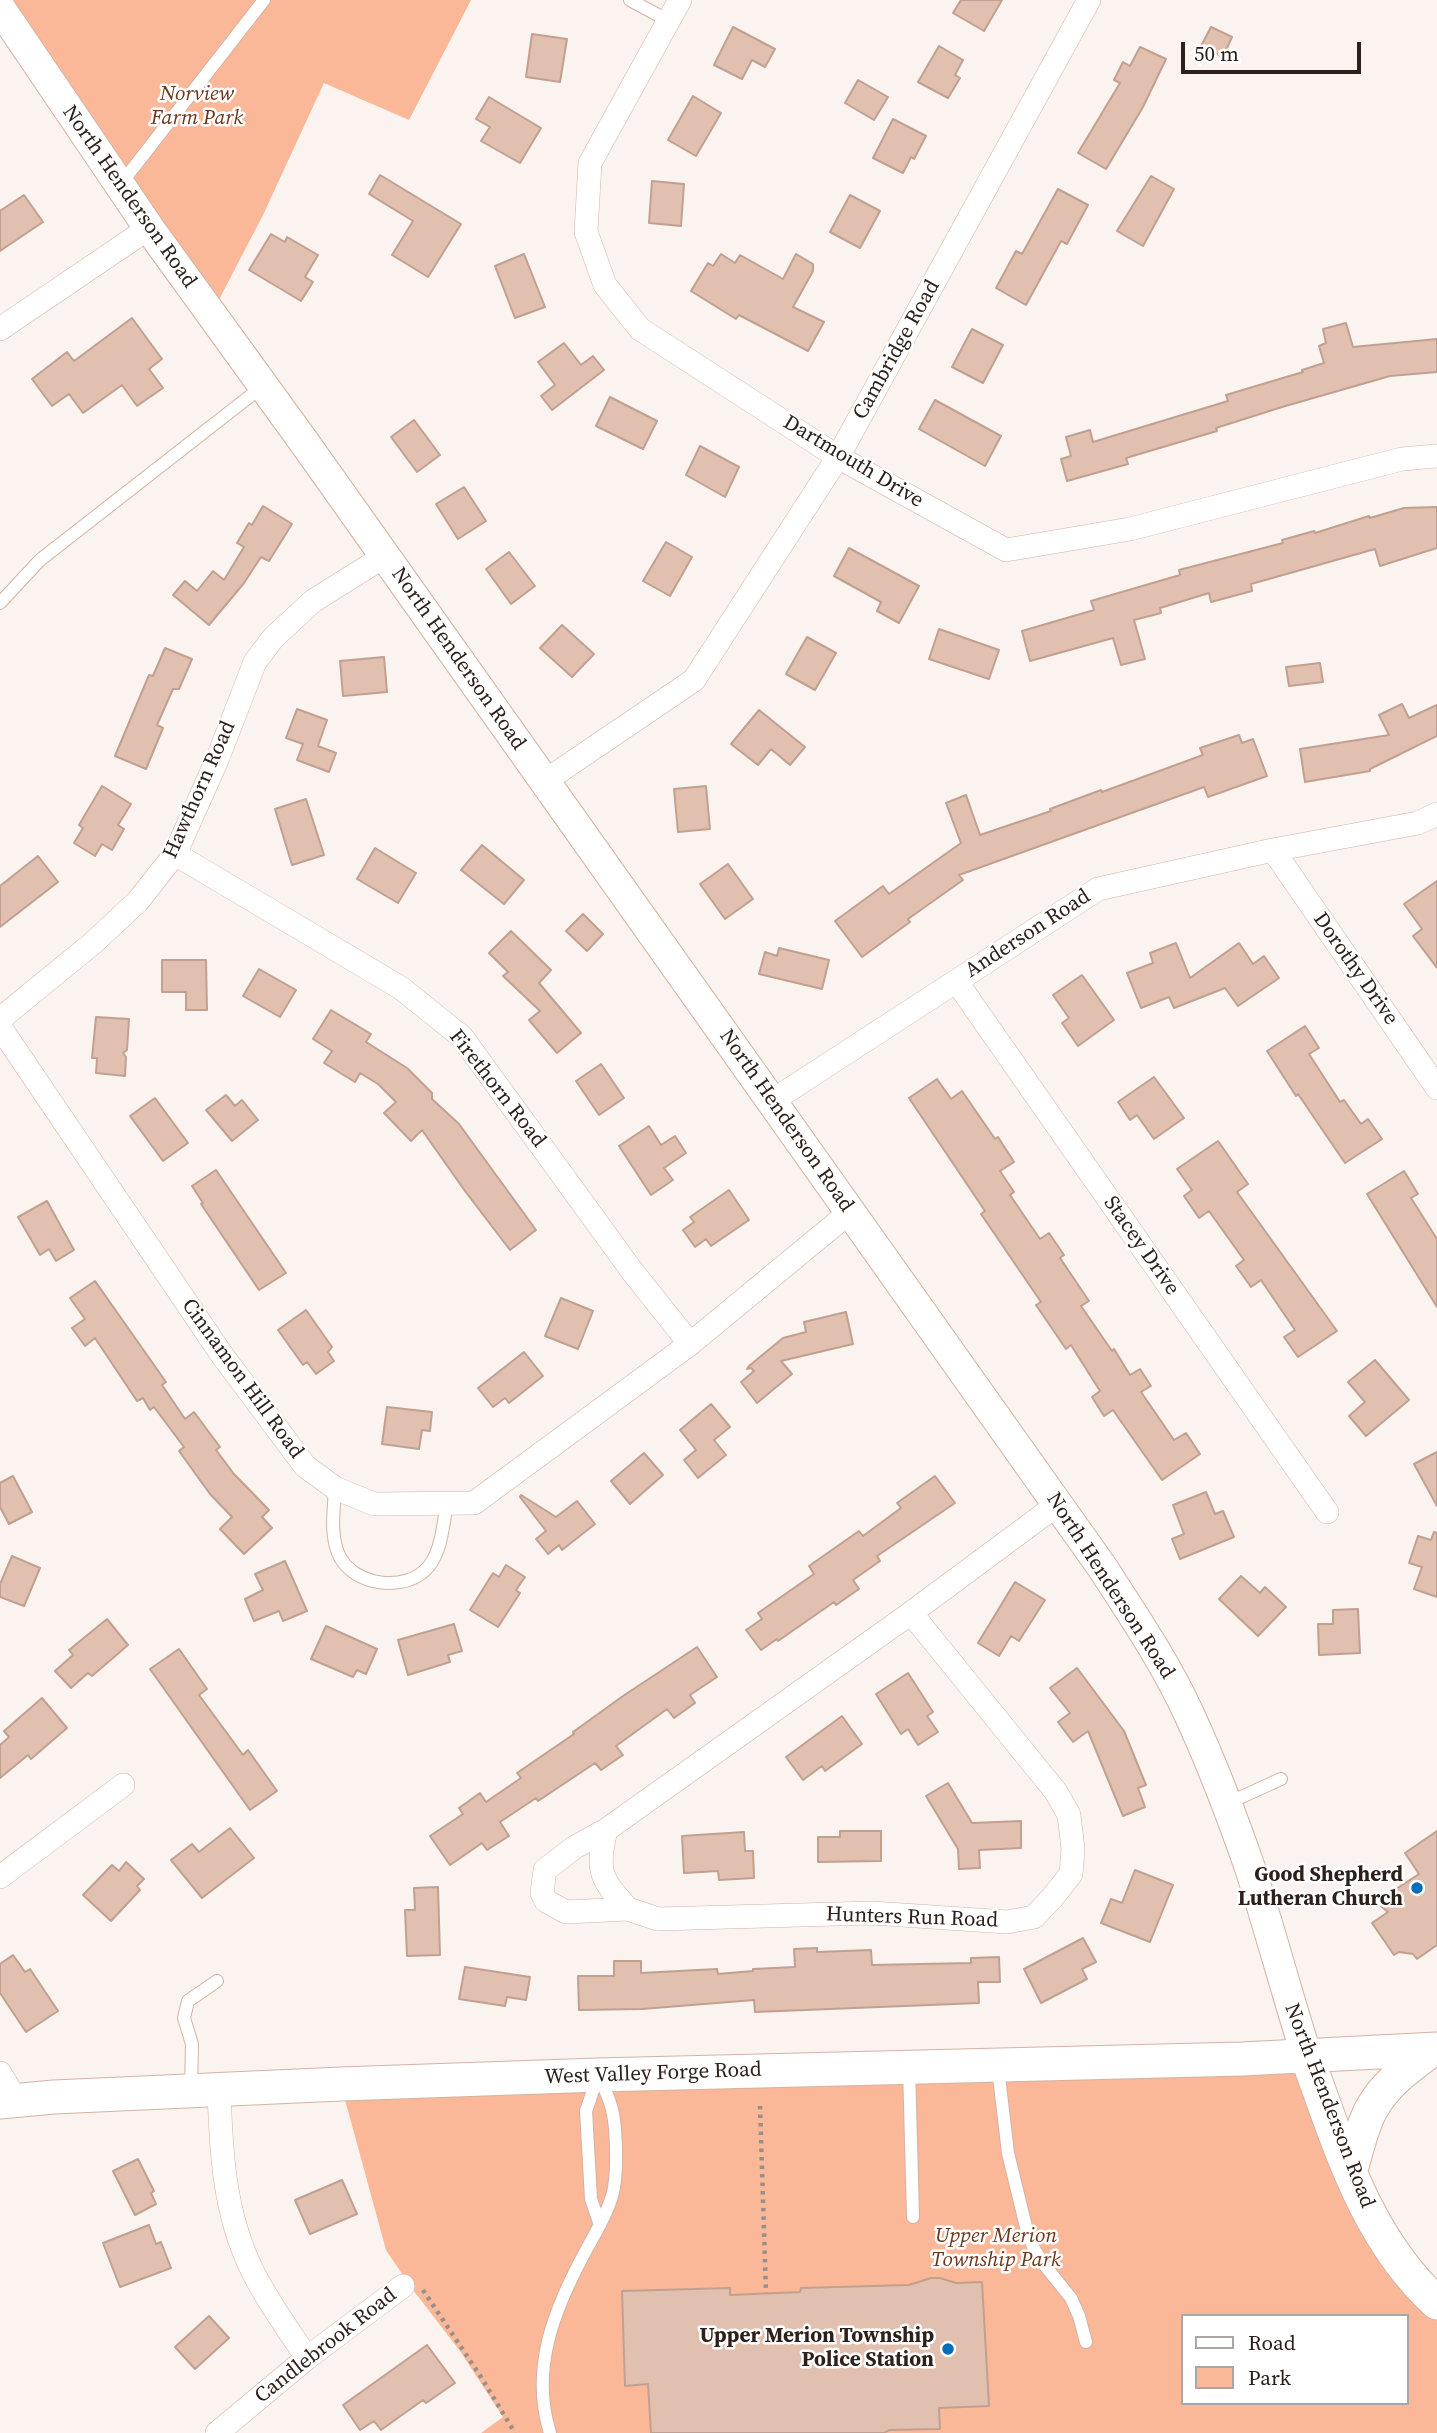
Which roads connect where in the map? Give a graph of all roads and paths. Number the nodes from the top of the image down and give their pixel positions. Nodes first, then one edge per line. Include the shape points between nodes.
1 (264, 0) edge
2 (630, 0) edge
3 (680, 0) edge
4 (1089, 0) edge
5 (0, 8) edge
6 (669, 21) junction
7 (120, 186) junction
8 (149, 228) junction
9 (0, 329) edge
10 (263, 386) junction
11 (1437, 456) edge
12 (838, 457) junction
13 (385, 556) junction
14 (0, 603) edge
15 (544, 781) junction
16 (1437, 814) edge
17 (1273, 850) junction
18 (175, 855) junction
19 (956, 981) junction
20 (0, 1019) edge
21 (0, 1027) edge
22 (1437, 1088) edge
23 (772, 1101) junction
24 (850, 1212) junction
25 (690, 1344) junction
26 (335, 1488) junction
27 (447, 1504) junction
28 (1058, 1504) junction
29 (1327, 1512) dead end
30 (911, 1613) junction
31 (1281, 1779) dead end
32 (123, 1784) dead end
33 (1226, 1804) junction
34 (606, 1830) junction
35 (0, 1877) edge
36 (628, 1909) junction
37 (217, 1981) dead end
38 (1434, 2050) edge
39 (1307, 2057) junction
40 (998, 2065) junction
41 (909, 2067) junction
42 (598, 2076) junction
43 (205, 2090) junction
44 (5, 2092) edge
45 (760, 2106) dead end
46 (1350, 2172) junction
47 (913, 2217) dead end
48 (600, 2225) junction
49 (411, 2286) joint
50 (766, 2293) dead end
51 (1437, 2303) edge
52 (1086, 2342) dead end
53 (307, 2358) junction
54 (217, 2433) edge
55 (515, 2433) edge
56 (550, 2433) edge

1 - 7 lane
2 - 6 lane
3 - 6 street, Dartmouth Drive
4 - 12 street, Cambridge Road
5 - 7 street, North Henderson Road
6 - 12 street, Dartmouth Drive via 590,163 586,232 606,285 640,328
7 - 8 street, North Henderson Road
8 - 9 street
8 - 10 street, North Henderson Road
10 - 13 street, North Henderson Road
10 - 14 lane via 40,560
11 - 12 street, Dartmouth Drive via 1394,461 1130,529 1006,550
12 - 15 street, Cambridge Road via 694,680
13 - 15 street, North Henderson Road
13 - 18 street, Hawthorn Road via 313,601 255,662
15 - 23 street, North Henderson Road
16 - 17 street, Anderson Road via 1418,823
17 - 19 street, Anderson Road via 1098,889
17 - 22 street, Dorothy Drive
18 - 20 street, Hawthorn Road via 120,918
18 - 25 street, Firethorn Road via 401,988 462,1037
19 - 23 street, Anderson Road
19 - 29 street, Stacey Drive
21 - 26 street, Cinnamon Hill Road via 222,1355 305,1466
23 - 24 street, North Henderson Road
24 - 25 street, Cinnamon Hill Road
24 - 28 street, North Henderson Road
25 - 27 street, Cinnamon Hill Road via 474,1503
26 - 27 street, Cinnamon Hill Road via 374,1504
26 - 27 lane via 333,1521 339,1555 363,1578 387,1584 407,1581 427,1569 440,1540
28 - 30 street, Hunters Run Road
28 - 33 street, North Henderson Road via 1167,1670
30 - 34 street, Hunters Run Road
30 - 36 street, Hunters Run Road via 1056,1792 1069,1815 1071,1874 1034,1917 1007,1922 872,1913 658,1919
31 - 33 lane
32 - 35 street
33 - 39 street, North Henderson Road
34 - 36 street via 600,1857 606,1885
34 - 36 street, Hunters Run Road via 545,1871 542,1893 566,1912
37 - 43 lane via 188,2001 184,2018
38 - 39 main road, West Valley Forge Road
38 - 46 main road via 1398,2077 1370,2110
39 - 40 main road, West Valley Forge Road
39 - 46 main road, North Henderson Road
40 - 41 main road, West Valley Forge Road
40 - 52 lane via 1008,2153 1027,2231 1034,2249 1071,2298
41 - 42 main road, West Valley Forge Road
41 - 47 lane
42 - 43 main road, West Valley Forge Road
42 - 48 lane via 586,2111 590,2189
42 - 48 lane via 612,2108 616,2178
43 - 44 main road, West Valley Forge Road
43 - 53 street via 238,2236 266,2297
45 - 50 path
46 - 51 main road, North Henderson Road via 1378,2231
48 - 56 lane via 568,2283 547,2341 542,2388
49 - 53 street, Candlebrook Road
49 - 55 path via 441,2316
53 - 54 street, Candlebrook Road

